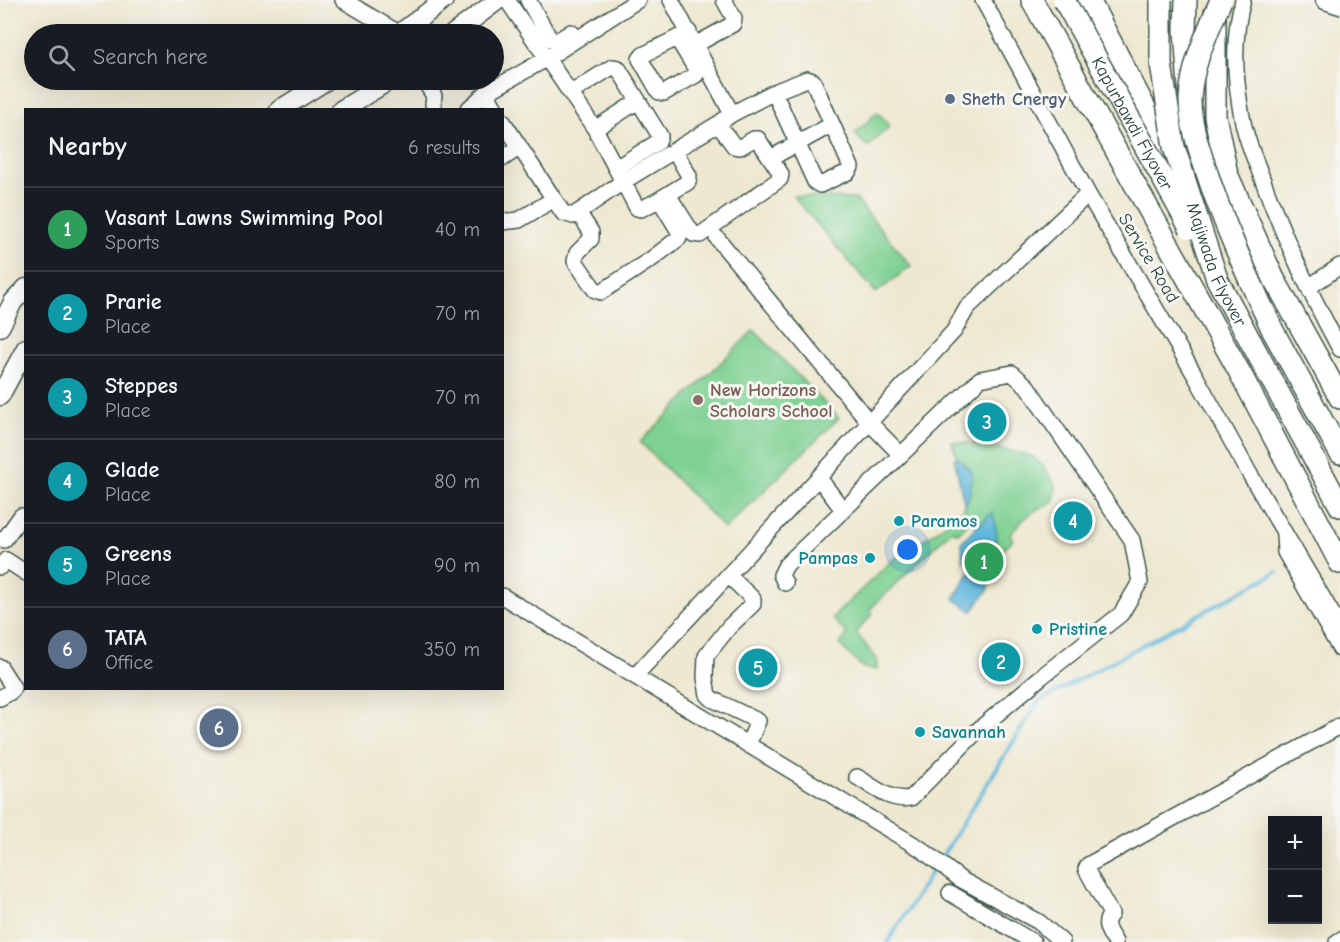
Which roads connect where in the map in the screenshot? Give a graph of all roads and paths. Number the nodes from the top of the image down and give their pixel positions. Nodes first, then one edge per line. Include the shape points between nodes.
1 (343, 0) edge
2 (498, 0) edge
3 (507, 0) edge
4 (528, 0) edge
5 (621, 0) edge
6 (638, 0) edge
7 (671, 0) edge
8 (724, 0) edge
9 (983, 0) edge
10 (1032, 0) edge
11 (1064, 0) edge
12 (1089, 0) edge
13 (1161, 0) edge
14 (1186, 0) edge
15 (1215, 0) edge
16 (1221, 0) edge
17 (1243, 0) edge
18 (1325, 0) edge
19 (439, 2) edge
20 (1340, 5) edge
21 (383, 24) edge
22 (412, 24) edge
23 (466, 24) edge
24 (687, 38) junction
25 (546, 58) junction
26 (504, 82) edge
27 (311, 90) edge
28 (374, 90) edge
29 (419, 90) edge
30 (430, 90) edge
31 (491, 90) edge
32 (774, 92) junction
33 (486, 93) junction
34 (571, 93) junction
35 (1190, 100) junction
36 (638, 101) junction
37 (434, 107) edge
38 (282, 108) edge
39 (344, 108) edge
40 (469, 108) edge
41 (495, 108) edge
42 (732, 114) junction
43 (504, 123) edge
44 (718, 124) junction
45 (831, 125) junction
46 (595, 129) junction
47 (796, 144) junction
48 (520, 147) junction
49 (675, 151) junction
50 (1170, 156) junction
51 (504, 158) edge
52 (771, 158) junction
53 (616, 168) junction
54 (1227, 174) junction
55 (1131, 175) junction
56 (624, 181) junction
57 (1088, 194) junction
58 (663, 198) junction
59 (554, 199) junction
60 (578, 212) junction
61 (504, 222) edge
62 (717, 238) dead end
63 (1340, 266) edge
64 (1217, 279) junction
65 (1309, 287) junction
66 (19, 306) edge
67 (0, 327) edge
68 (1340, 349) edge
69 (24, 352) edge
70 (0, 396) edge
71 (1340, 398) edge
72 (870, 423) junction
73 (1340, 453) edge
74 (900, 454) junction
75 (819, 478) junction
76 (1340, 506) edge
77 (843, 510) junction
78 (24, 517) edge
79 (5, 532) edge
80 (1284, 534) junction
81 (1340, 563) edge
82 (0, 567) edge
83 (24, 572) edge
84 (728, 575) junction
85 (785, 583) dead end
86 (504, 597) edge
87 (1340, 627) edge
88 (1340, 649) edge
89 (0, 667) edge
90 (635, 676) junction
91 (0, 698) edge
92 (1340, 726) edge
93 (748, 745) junction
94 (857, 777) dead end
95 (950, 892) dead end
96 (1033, 942) edge
97 (1062, 942) edge
98 (1115, 942) edge

1 - 21 street
2 - 23 main road
3 - 25 street
4 - 5 street via 550,39 557,41
6 - 25 street
7 - 24 street
8 - 24 street via 734,18 733,24
9 - 57 street, Service Road
10 - 55 highway
11 - 64 highway, Kapurbawdi Flyover, bridge
12 - 50 highway
13 - 64 highway, Majiwada Flyover, bridge via 1161,64 1173,147
14 - 35 highway, Majiwada Flyover, bridge
15 - 54 highway via 1215,116
16 - 35 highway, bridge via 1201,52
17 - 65 street via 1238,19 1236,69 1243,124 1268,196
18 - 20 main road
19 - 22 main road
24 - 42 street
25 - 26 street
25 - 34 street
27 - 38 main road
28 - 39 main road
29 - 37 street
30 - 37 street
31 - 33 street
32 - 42 street
32 - 45 street via 807,79 813,81
32 - 47 street
33 - 40 street
33 - 41 street
34 - 36 street via 612,67 618,68
34 - 46 street
35 - 73 highway, Majiwada Flyover, bridge via 1195,136 1242,265 1273,331
36 - 46 street
36 - 53 street via 660,136 658,142
42 - 44 street
43 - 48 street
44 - 49 street
44 - 52 street via 734,146 758,139
45 - 47 street
45 - 47 street via 851,167 848,172 820,185
46 - 53 street
47 - 52 street
48 - 51 street
48 - 59 street
49 - 56 street
49 - 58 street via 689,176 688,182
50 - 54 highway via 1193,154 1212,161
50 - 55 highway
52 - 58 street via 780,179 700,235 693,234
53 - 56 street
54 - 71 highway via 1273,277
55 - 81 highway
56 - 58 street via 637,208
56 - 60 street
57 - 72 street via 967,308 954,331
57 - 80 street, Service Road
58 - 60 street via 661,202 680,232 679,238 601,292 595,290 575,261 576,253 591,239 591,232
59 - 60 street via 563,213 573,216
59 - 61 street via 519,220
62 - 72 street
63 - 65 street
64 - 76 highway, Majiwada Flyover, bridge
65 - 68 street
66 - 67 main road
69 - 70 main road
72 - 74 street
72 - 75 street
74 - 77 street
74 - 94 street via 980,379 1012,374 1027,386 1132,540 1140,582 1121,614 977,731 911,798 902,800 886,795
75 - 77 street
75 - 84 street
77 - 85 street via 786,566 781,575
78 - 79 street
80 - 87 street, Service Road
80 - 88 street, Service Road via 1285,552
82 - 83 street via 6,560
84 - 90 street
84 - 93 street via 753,599 753,604 706,656 705,678 712,699 758,721
86 - 90 street
89 - 91 street via 13,687
90 - 93 street
92 - 98 street via 1088,865 1086,869 1111,914 1106,926
93 - 97 street via 921,849 948,871 1039,922
95 - 96 street

